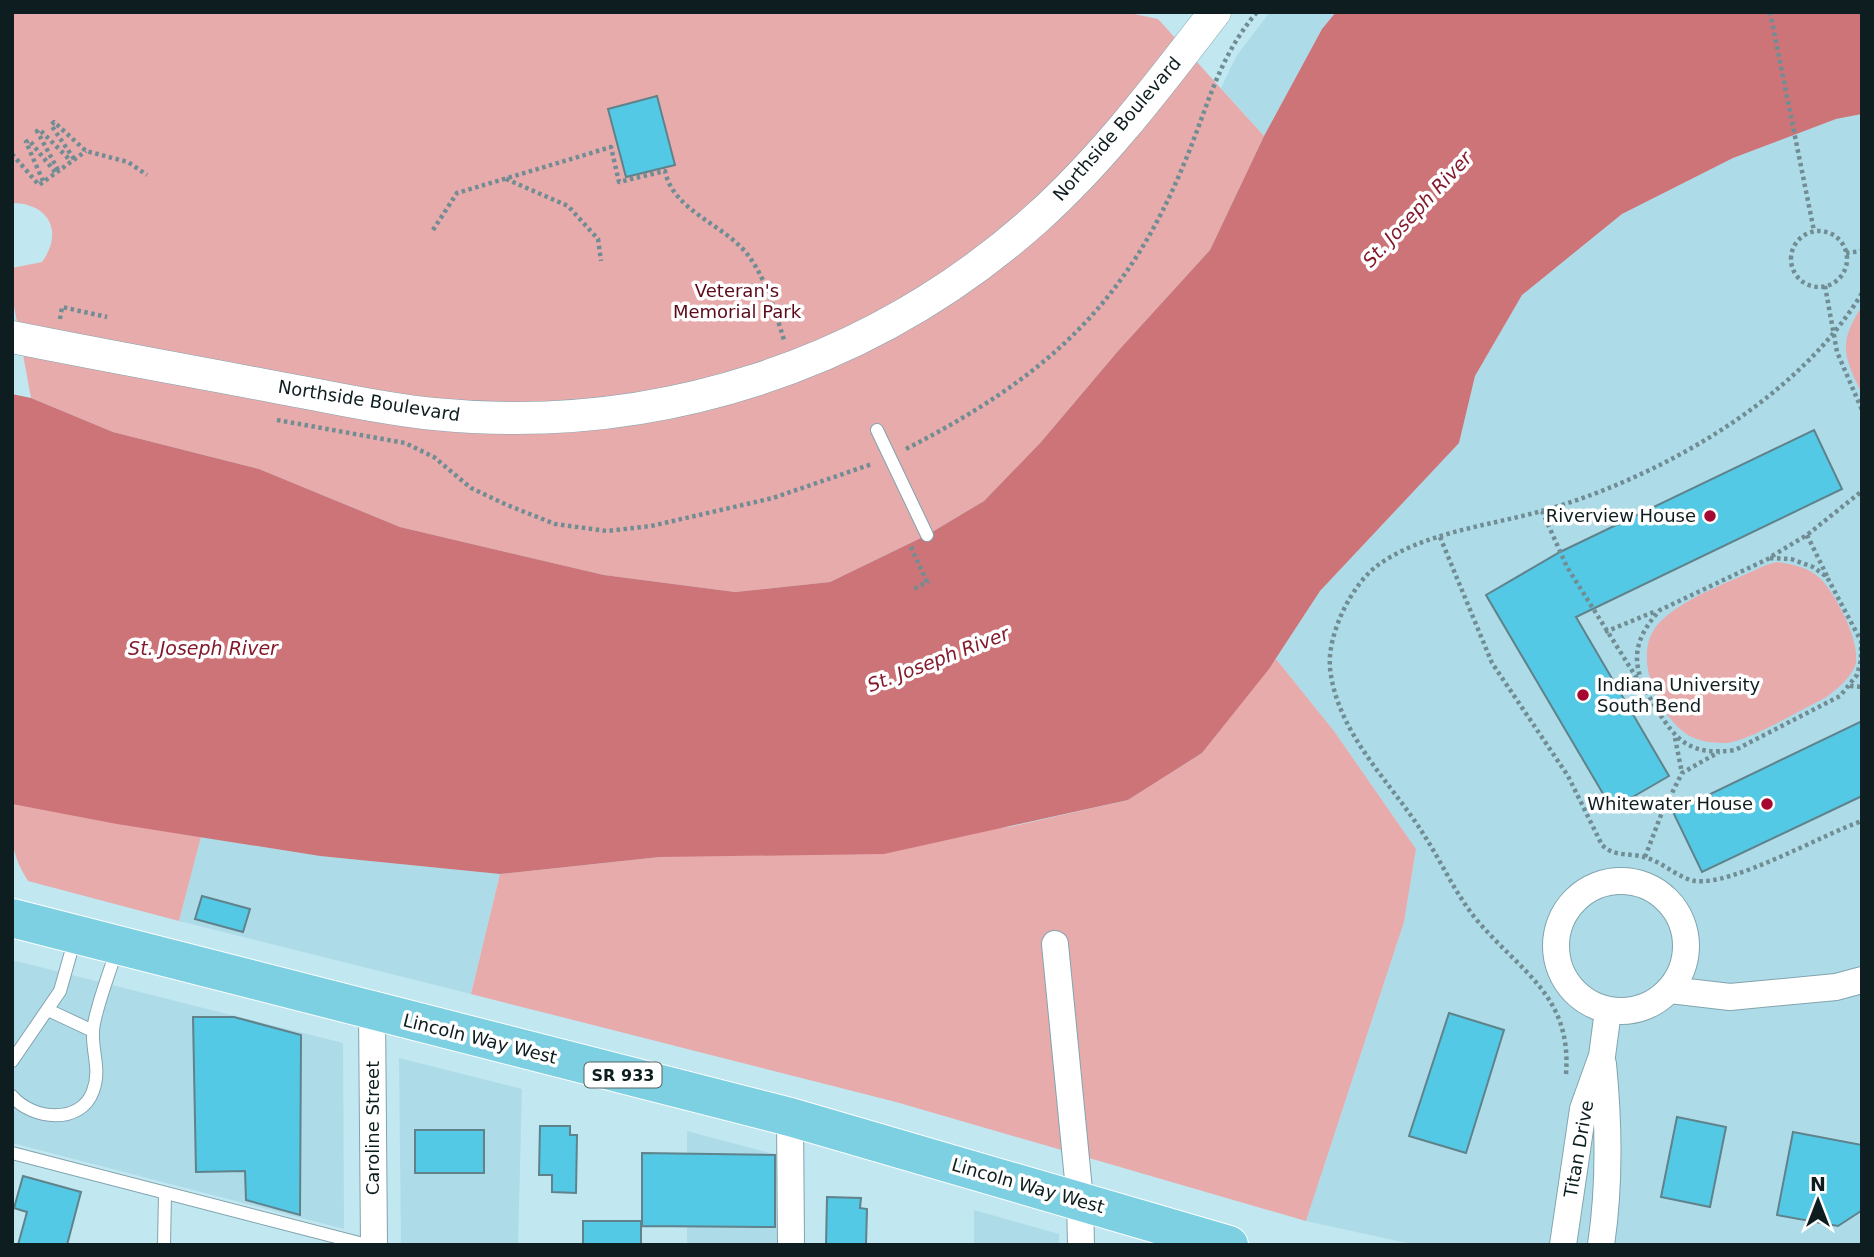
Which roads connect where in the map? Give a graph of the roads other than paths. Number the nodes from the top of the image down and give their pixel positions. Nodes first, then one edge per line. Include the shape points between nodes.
1 (1215, 12) edge
2 (12, 337) edge
3 (877, 430) dead end
4 (928, 535) dead end
5 (12, 918) edge
6 (76, 935) junction
7 (1055, 944) dead end
8 (118, 946) junction
9 (1862, 980) edge
10 (1670, 990) junction
11 (48, 1010) junction
12 (1608, 1011) junction
13 (372, 1012) junction
14 (93, 1031) junction
15 (1602, 1056) junction
16 (12, 1061) edge
17 (12, 1096) edge
18 (790, 1117) junction
19 (12, 1153) edge
20 (165, 1192) junction
21 (1080, 1200) junction
22 (164, 1245) edge
23 (367, 1245) edge
24 (374, 1245) edge
25 (790, 1245) edge
26 (1081, 1245) edge
27 (1229, 1245) edge
28 (1563, 1245) edge
29 (1601, 1245) edge

1 - 2 street, Northside Boulevard via 1128,121 1039,217 989,259 884,327 794,368 696,398 639,409 538,418 480,417 383,407
3 - 4 lane
5 - 6 main road, Lincoln Way West / SR 933
6 - 8 main road, Lincoln Way West / SR 933
6 - 11 lane via 60,991
7 - 21 street
8 - 13 main road, Lincoln Way West / SR 933
8 - 14 lane
9 - 10 street via 1836,987 1730,997
10 - 12 street via 1651,1005
10 - 12 street via 1687,953 1685,929 1674,906 1634,881 1609,881 1587,890 1568,906 1555,944 1558,967 1571,989 1587,1003
11 - 14 lane
11 - 16 lane
12 - 15 street, Titan Drive
13 - 18 main road, Lincoln Way West / SR 933
13 - 24 street, Caroline Street
14 - 17 lane via 98,1068 93,1094 76,1112 50,1117
15 - 28 street, Titan Drive via 1583,1109
15 - 29 street, Titan Drive via 1607,1202
18 - 21 main road, Lincoln Way West / SR 933
18 - 25 street
19 - 20 lane
20 - 22 lane
20 - 23 lane
21 - 26 street
21 - 27 main road, Lincoln Way West / SR 933

